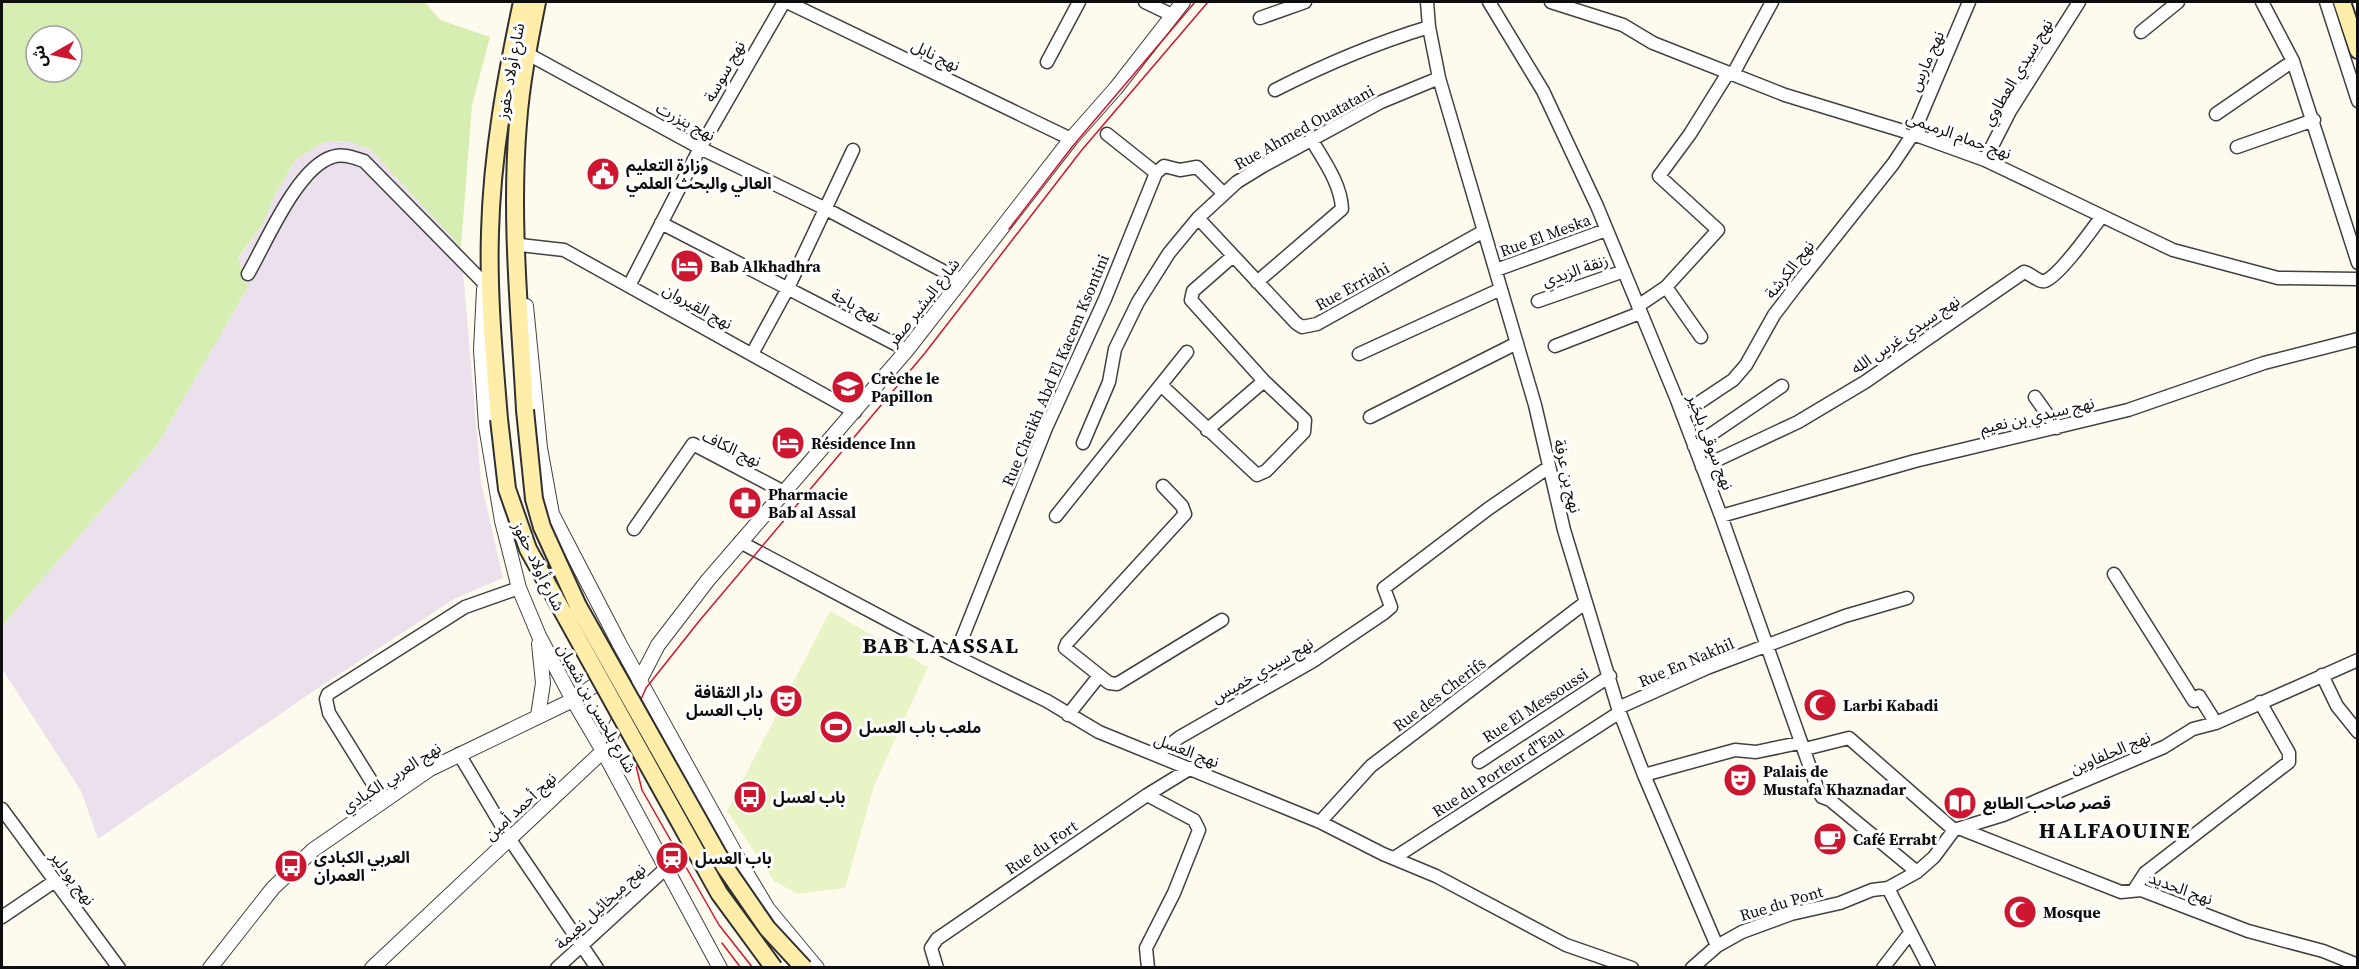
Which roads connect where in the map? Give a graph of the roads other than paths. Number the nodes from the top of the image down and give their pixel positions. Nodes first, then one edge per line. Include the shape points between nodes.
1 (522, 2) edge
2 (537, 2) edge
3 (785, 2) edge
4 (1079, 2) edge
5 (1145, 2) edge
6 (1183, 2) edge
7 (1305, 2) edge
8 (1427, 2) edge
9 (1489, 2) edge
10 (1551, 2) edge
11 (1772, 2) edge
12 (1969, 2) edge
13 (2079, 2) edge
14 (2178, 2) edge
15 (2262, 2) edge
16 (2326, 2) edge
17 (2342, 2) edge
18 (1172, 15) junction
19 (1260, 18) dead end
20 (1429, 27) junction
21 (2141, 32) dead end
22 (2358, 50) edge
23 (526, 53) junction
24 (2293, 61) junction
25 (1047, 62) dead end
26 (1730, 74) junction
27 (1439, 78) junction
28 (1275, 90) dead end
29 (2358, 101) edge
30 (2216, 114) dead end
31 (2313, 120) junction
32 (1107, 134) dead end
33 (1913, 134) junction
34 (1071, 139) junction
35 (1311, 139) junction
36 (2237, 147) dead end
37 (700, 148) junction
38 (854, 150) dead end
39 (1985, 160) junction
40 (1156, 173) junction
41 (1223, 193) junction
42 (826, 209) junction
43 (2102, 216) junction
44 (1198, 218) junction
45 (662, 223) junction
46 (515, 224) junction
47 (1606, 230) junction
48 (1484, 231) junction
49 (490, 233) junction
50 (520, 245) junction
51 (1233, 256) junction
52 (2358, 263) edge
53 (1496, 270) junction
54 (1624, 271) junction
55 (248, 274) dead end
56 (2358, 279) edge
57 (960, 280) junction
58 (1257, 282) junction
59 (485, 284) junction
60 (628, 286) junction
61 (1666, 287) junction
62 (788, 288) junction
63 (1501, 289) junction
64 (1538, 301) dead end
65 (1639, 310) junction
66 (1701, 338) dead end
67 (2358, 339) edge
68 (1517, 343) junction
69 (1555, 346) dead end
70 (907, 350) junction
71 (1187, 352) dead end
72 (752, 354) junction
73 (1359, 354) dead end
74 (1264, 381) junction
75 (1161, 385) junction
76 (1782, 386) dead end
77 (2035, 397) dead end
78 (855, 412) junction
79 (1682, 414) junction
80 (1370, 417) dead end
81 (2057, 428) junction
82 (1207, 430) junction
83 (1083, 443) dead end
84 (1694, 446) junction
85 (1549, 467) junction
86 (1702, 467) junction
87 (1163, 486) dead end
88 (784, 492) junction
89 (1056, 516) dead end
90 (1721, 516) junction
91 (634, 529) dead end
92 (740, 542) junction
93 (2114, 574) dead end
94 (519, 588) junction
95 (1907, 598) dead end
96 (1586, 602) junction
97 (1222, 620) dead end
98 (538, 636) junction
99 (658, 645) junction
100 (1766, 648) junction
101 (955, 656) junction
102 (2358, 660) edge
103 (630, 662) junction
104 (2322, 675) junction
105 (1099, 676) junction
106 (1610, 676) junction
107 (640, 678) junction
108 (573, 700) junction
109 (2260, 702) junction
110 (1619, 710) junction
111 (1068, 715) junction
112 (538, 716) junction
113 (2216, 723) junction
114 (2358, 732) edge
115 (1802, 746) junction
116 (603, 751) junction
117 (459, 754) junction
118 (1156, 755) junction
119 (1479, 762) dead end
120 (1191, 768) junction
121 (1644, 775) junction
122 (1147, 795) junction
123 (383, 800) junction
124 (2, 809) edge
125 (1320, 822) junction
126 (1957, 830) junction
127 (509, 838) junction
128 (1394, 858) junction
129 (665, 869) junction
130 (1917, 872) junction
131 (55, 881) junction
132 (1888, 888) junction
133 (2134, 890) junction
134 (2, 916) edge
135 (1910, 933) junction
136 (581, 945) junction
137 (1717, 946) junction
138 (2358, 965) edge
139 (113, 966) edge
140 (210, 968) edge
141 (372, 968) edge
142 (557, 968) edge
143 (597, 968) edge
144 (720, 968) edge
145 (774, 968) edge
146 (804, 968) edge
147 (817, 968) edge
148 (937, 968) edge
149 (1148, 968) edge
150 (1632, 968) edge
151 (1692, 968) edge
152 (1883, 968) edge
153 (1929, 968) edge

1 - 49 main road, شارع أولاد حفوز via 500,126
2 - 23 main road, شارع أولاد حفوز
3 - 34 street, نهج نابل
3 - 37 street, نهج سوسة
4 - 25 street
5 - 18 street
6 - 18 street, شارع البشير صفر
7 - 19 street
8 - 20 street, نهج بن عرفة
9 - 47 street, نهج سوقي بلخير via 1544,91
10 - 26 street, نهج حمام الرميمي via 1623,25 1653,43
11 - 26 street
12 - 33 street, نهج مارس
13 - 39 street, نهج سيدي العطاوي via 2010,111
14 - 21 street
15 - 24 street
16 - 29 street
17 - 22 main road
18 - 34 street, شارع البشير صفر
20 - 27 street, نهج بن عرفة
20 - 28 street via 1310,72
23 - 37 street, نهج بنزرت
23 - 46 main road, شارع أولاد حفوز via 518,124
24 - 30 street
24 - 31 street
26 - 33 street, نهج حمام الرميمي
26 - 61 street via 1659,176 1718,230
27 - 35 street, Rue Ahmed Ouatatani via 1381,102
27 - 48 street, نهج بن عرفة
31 - 36 street
31 - 52 street
32 - 40 street
33 - 39 street, نهج حمام الرميمي
33 - 79 street, نهج الكرشة via 1774,315 1746,365 1733,380
34 - 57 street, شارع البشير صفر
35 - 41 street, Rue Ahmed Ouatatani
35 - 58 street via 1332,176 1342,209
37 - 42 street, نهج بنزرت
37 - 45 street, نهج سوسة
38 - 42 street
39 - 43 street, نهج حمام الرميمي
40 - 41 street via 1164,166 1180,170 1197,167
40 - 101 street, Rue Cheikh Abd El Kacem Ksontini via 1105,299 1046,428
41 - 44 street, Rue Ahmed Ouatatani
42 - 57 street, نهج بنزرت
42 - 62 street
43 - 56 street, نهج حمام الرميمي via 2173,250 2270,277
43 - 86 street, نهج سيدي غرس الله via 2046,281 2024,272 1865,382 1798,422
44 - 51 street, Rue Erriahi
44 - 83 street, Rue Ahmed Ouatatani via 1169,253 1138,302 1115,349 1109,382
45 - 60 street, نهج سوسة
45 - 62 street, نهج باجة
46 - 50 street, شارع أولاد حفوز
46 - 146 main road, شارع أولاد حفوز, bridge via 525,410 539,518 578,606 725,867 766,928
47 - 53 street, Rue El Meska
47 - 54 street, نهج سوقي بلخير
48 - 53 street, نهج بن عرفة
48 - 58 street, Rue Erriahi via 1312,326 1296,323
49 - 59 street, شارع بلحسن بن شعبان
49 - 145 main road, شارع أولاد حفوز, bridge via 493,340 507,489 528,549 719,893
50 - 60 street, نهج القيروان via 564,250
50 - 103 street, شارع أولاد حفوز via 548,500
51 - 58 street, Rue Erriahi
51 - 74 street via 1193,291 1191,300
53 - 63 street, نهج بن عرفة
54 - 64 street, زنقة الزيدي
54 - 65 street, نهج سوقي بلخير
55 - 59 street via 309,172 334,156 347,155 364,161
57 - 70 street, شارع البشير صفر
59 - 94 street, شارع بلحسن بن شعبان via 481,350 486,426 502,521
60 - 72 street, نهج القيروان
61 - 65 street
61 - 66 street
62 - 70 street, نهج باجة
62 - 72 street
63 - 68 street, نهج بن عرفة
63 - 73 street
65 - 69 street
65 - 79 street, نهج سوقي بلخير
67 - 81 street, نهج سيدي بن نعيم via 2264,363 2154,403
68 - 80 street
68 - 85 street, نهج بن عرفة
70 - 78 street, شارع البشير صفر
71 - 75 street
72 - 78 street, نهج القيروان
74 - 82 street
74 - 82 street via 1305,420 1306,427 1266,471 1252,473
75 - 82 street
75 - 89 street
76 - 84 street
77 - 81 street
78 - 88 street, شارع البشير صفر
79 - 84 street, نهج سوقي بلخير
81 - 90 street, نهج سيدي بن نعيم via 1862,475
84 - 86 street, نهج سوقي بلخير
85 - 96 street, نهج بن عرفة
85 - 118 street, نهج سيدي خميس via 1488,508 1384,590 1391,603 1384,613 1313,660 1180,736
86 - 90 street, نهج سوقي بلخير
87 - 105 street via 1185,514 1065,646 1066,651
88 - 91 street, نهج الكاف via 693,444
88 - 92 street, شارع البشير صفر
90 - 100 street, نهج سوقي بلخير
92 - 99 street, شارع البشير صفر
92 - 101 street, نهج العسل
93 - 113 street via 2194,701 2199,696
94 - 98 street, شارع بلحسن بن شعبان
94 - 123 street via 465,607 327,694 329,713
95 - 100 street, Rue En Nakhil via 1845,615
96 - 106 street, نهج بن عرفة
96 - 125 street, Rue des Cherifs via 1371,766
97 - 105 street via 1122,682 1109,683
98 - 108 street, شارع بلحسن بن شعبان
98 - 112 street via 543,683
99 - 103 street, نهج العربي الكبادي
99 - 107 street, نهج أحمد أمين
100 - 110 street, Rue En Nakhil via 1707,668
100 - 115 street, نهج سوقي بلخير
101 - 111 street, نهج العسل
102 - 104 street, نهج الحلفاوين
103 - 107 street, شارع أولاد حفوز
103 - 108 street, نهج العربي الكبادي
104 - 109 street, نهج الحلفاوين
104 - 114 street via 2337,706
105 - 111 street
106 - 110 street, نهج بن عرفة
106 - 119 street, Rue El Messoussi
107 - 116 street, نهج أحمد أمين
107 - 147 street, شارع أولاد حفوز via 768,909
108 - 112 street, نهج العربي الكبادي
108 - 116 street, شارع بلحسن بن شعبان
109 - 113 street, نهج الحلفاوين
109 - 133 street via 2289,753 2289,762 2145,873
110 - 121 street, نهج بن عرفة
110 - 128 street, Rue du Porteur d"Eau
111 - 118 street, نهج العسل
112 - 117 street, نهج العربي الكبادي
113 - 126 street, نهج الحلفاوين via 2193,729 2164,747 2003,815
115 - 121 street via 1756,752 1735,750
115 - 126 street, نهج الحديد via 1849,738
115 - 130 street, نهج سوقي بلخير via 1822,797
116 - 127 street, نهج أحمد أمين
116 - 129 street, شارع بلحسن بن شعبان
117 - 123 street, نهج العربي الكبادي
117 - 127 street
118 - 120 street, نهج العسل
120 - 122 street, Rue du Fort
120 - 125 street, نهج العسل
121 - 137 street, نهج بن عرفة
122 - 148 street, Rue du Fort via 937,939 931,948
122 - 149 street via 1194,820 1199,830 1146,948
123 - 140 street, نهج العربي الكبادي via 313,850 280,881
124 - 131 street, نهج بودلير
125 - 128 street, نهج العسل
126 - 130 street
126 - 133 street, نهج الحديد via 2121,892
127 - 136 street
127 - 141 street, نهج أحمد أمين
128 - 150 street, نهج العسل via 1566,945
129 - 136 street, نهج ميخائيل نعيمة
129 - 144 street, شارع بلحسن بن شعبان
130 - 132 street
131 - 134 street
131 - 139 street, نهج بودلير
132 - 135 street
132 - 137 street, Rue du Pont via 1791,914
133 - 138 street, نهج الحديد
135 - 152 street
135 - 153 street
136 - 142 street, نهج ميخائيل نعيمة
136 - 143 street
137 - 151 street, Rue du Pont

